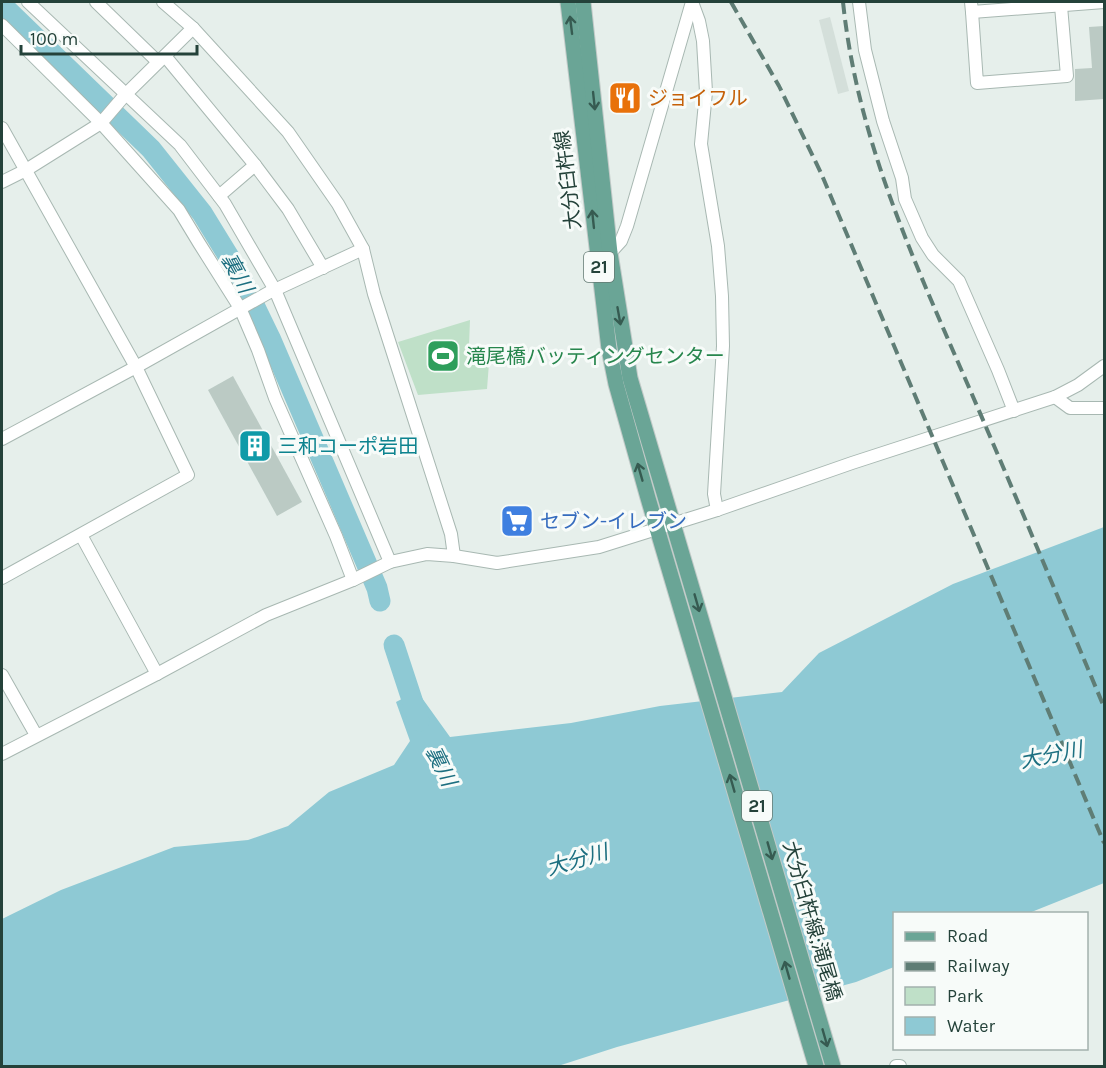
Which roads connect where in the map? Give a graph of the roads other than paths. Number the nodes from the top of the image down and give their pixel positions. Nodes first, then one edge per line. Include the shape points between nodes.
1 (28, 2) edge
2 (96, 2) edge
3 (163, 2) edge
4 (568, 2) edge
5 (583, 2) edge
6 (692, 2) edge
7 (860, 2) edge
8 (1104, 2) edge
9 (1061, 6) junction
10 (972, 7) edge
11 (2, 25) edge
12 (193, 28) junction
13 (161, 59) junction
14 (122, 98) junction
15 (102, 121) junction
16 (2, 128) edge
17 (255, 165) junction
18 (26, 170) junction
19 (2, 182) edge
20 (219, 196) junction
21 (363, 249) junction
22 (610, 253) junction
23 (323, 268) junction
24 (272, 292) junction
25 (243, 307) junction
26 (1104, 366) edge
27 (136, 367) junction
28 (1055, 397) junction
29 (1104, 408) edge
30 (1014, 411) junction
31 (2, 439) edge
32 (717, 510) junction
33 (673, 523) junction
34 (656, 528) junction
35 (81, 534) junction
36 (454, 556) junction
37 (390, 562) junction
38 (2, 578) edge
39 (356, 579) junction
40 (158, 674) junction
41 (2, 675) edge
42 (36, 735) junction
43 (2, 754) edge
44 (816, 1066) edge
45 (832, 1066) edge

1 - 14 street
2 - 13 street
3 - 12 street
34 -> 4 main road, 大分臼杵線 / 21 via 609,349
5 -> 22 main road, 大分臼杵線 / 21
6 - 22 street via 627,226
6 - 32 street via 703,42 706,93 701,144 722,296 723,346 714,494
7 - 30 street via 865,50 905,199 933,255 959,281
8 - 9 street
9 - 10 street
9 - 10 street via 1067,75 977,83
11 - 15 street
12 - 13 street
12 - 21 street via 288,132 338,204
13 - 14 street
13 - 17 street
14 - 15 street
14 - 20 street via 180,145
15 - 18 street
15 - 25 street via 178,210
16 - 18 street
17 - 20 street
17 - 23 street via 288,209
18 - 19 street
18 - 27 street
20 - 24 street
21 - 23 street
21 - 36 street via 451,534
22 -> 33 main road, 大分臼杵線 / 21 via 630,378
23 - 24 street
24 - 25 street
24 - 37 street
25 - 27 street
25 - 39 street via 275,398
26 - 28 street
27 - 31 street
27 - 35 street via 189,475
28 - 29 street via 1070,408
28 - 30 street
30 - 32 street
32 - 33 street
33 - 34 street
33 -> 45 main road, 大分臼杵線;滝尾橋 / 21
34 - 36 street via 599,547 497,563
44 -> 34 main road, 大分臼杵線;滝尾橋 / 21
35 - 38 street
35 - 40 street
36 - 37 street via 427,554
37 - 39 street
39 - 40 street via 266,615
40 - 42 street
41 - 42 street
42 - 43 street

